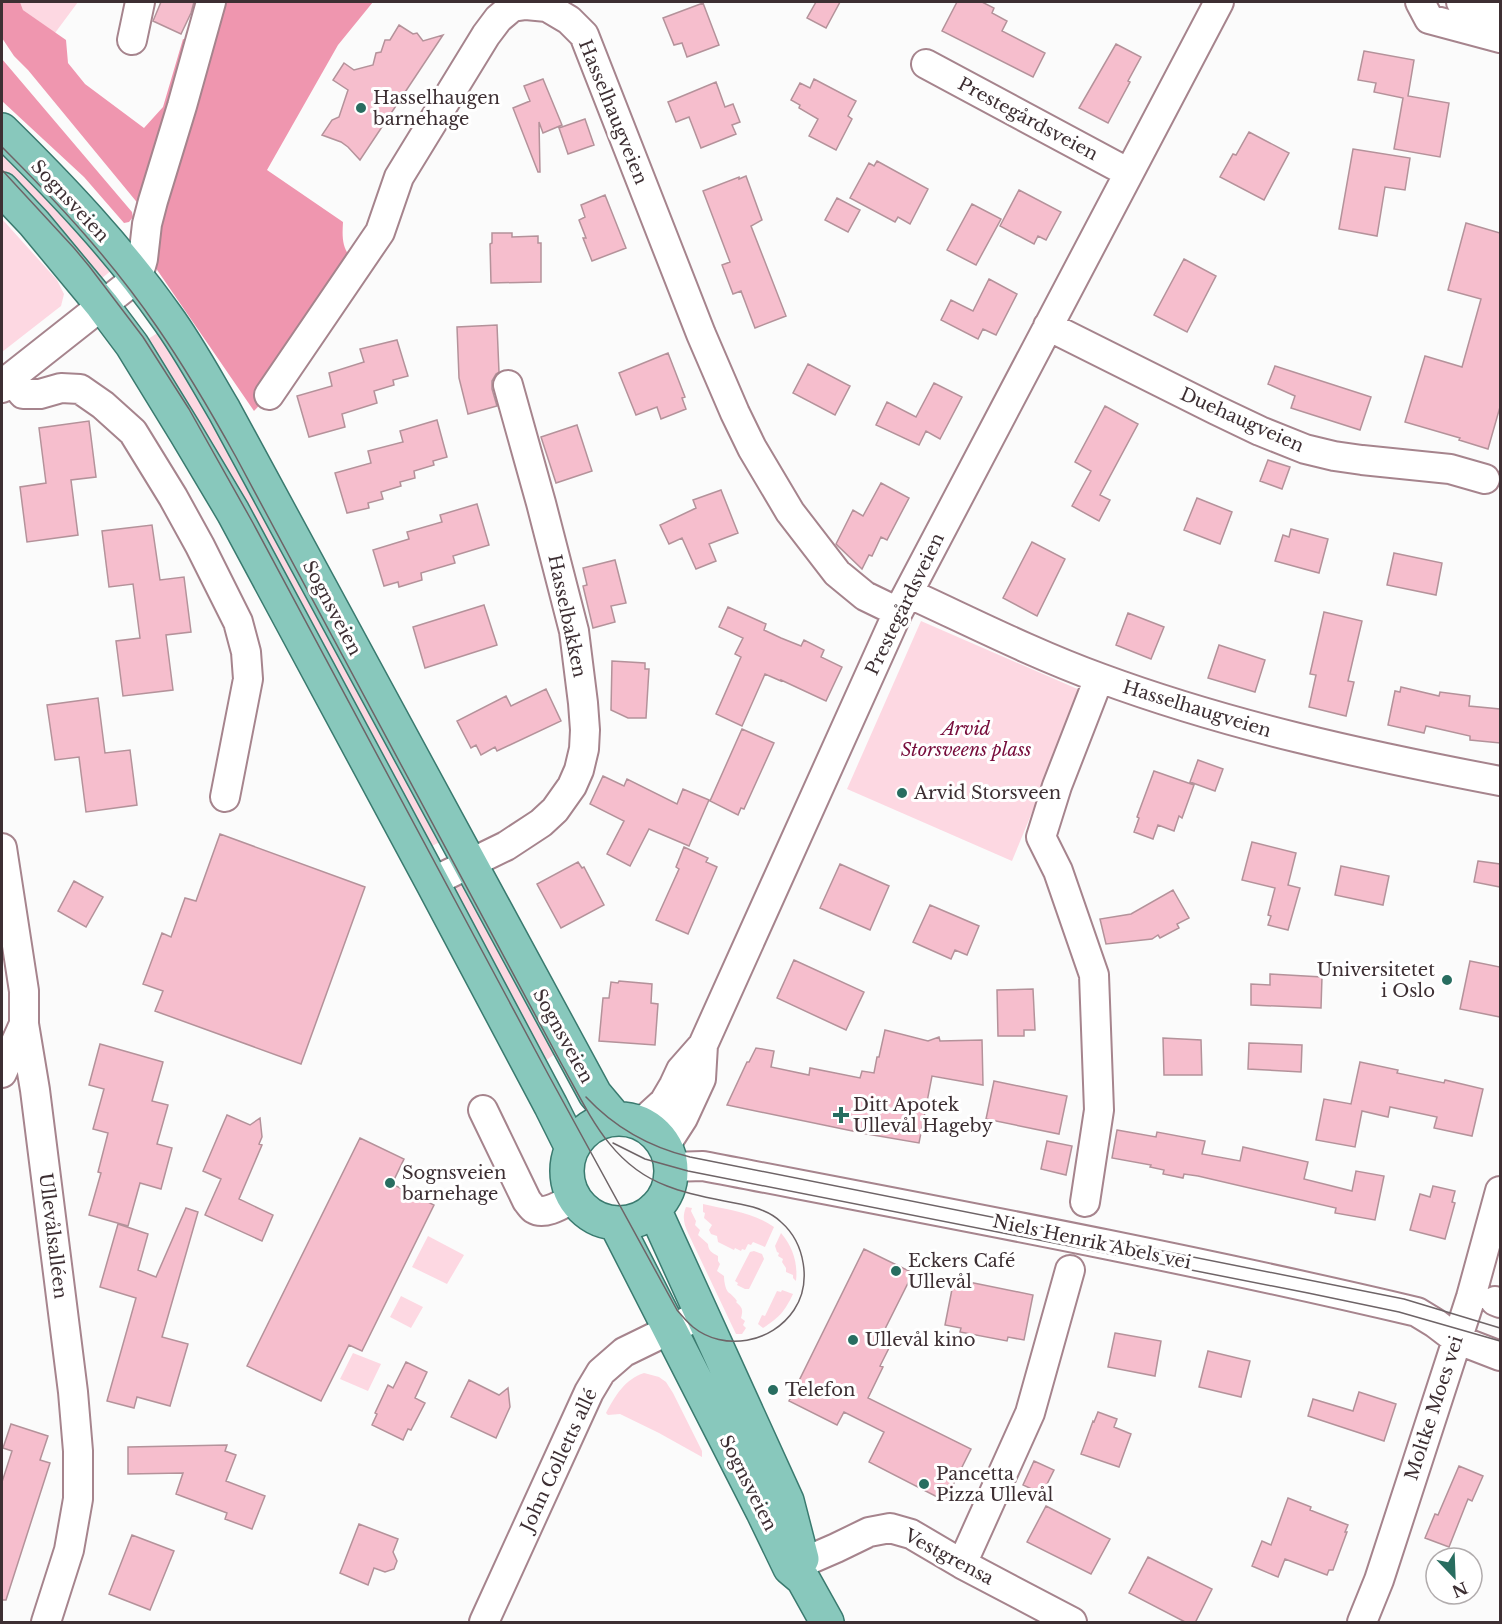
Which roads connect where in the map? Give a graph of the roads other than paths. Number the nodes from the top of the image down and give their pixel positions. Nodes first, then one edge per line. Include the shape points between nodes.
1 (140, 2) edge
2 (212, 2) edge
3 (1220, 2) edge
4 (1420, 2) edge
5 (1461, 2) edge
6 (1500, 12) edge
7 (1500, 38) edge
8 (132, 40) dead end
9 (926, 64) dead end
10 (2, 130) edge
11 (1129, 173) junction
12 (2, 189) edge
13 (138, 276) junction
14 (102, 305) junction
15 (1048, 326) junction
16 (6, 383) edge
17 (508, 385) dead end
18 (269, 394) dead end
19 (1485, 479) dead end
20 (903, 603) junction
21 (1099, 678) junction
22 (1500, 781) edge
23 (225, 797) dead end
24 (2, 848) edge
25 (470, 864) junction
26 (432, 882) junction
27 (24, 1024) junction
28 (704, 1045) junction
29 (2, 1073) edge
30 (483, 1110) dead end
31 (628, 1121) junction
32 (572, 1148) junction
33 (668, 1157) junction
34 (1500, 1191) edge
35 (574, 1198) junction
36 (1085, 1202) dead end
37 (654, 1209) junction
38 (616, 1224) junction
39 (1070, 1270) dead end
40 (702, 1314) junction
41 (670, 1330) junction
42 (1456, 1339) junction
43 (1500, 1356) edge
44 (962, 1564) junction
45 (798, 1569) junction
46 (46, 1623) edge
47 (484, 1623) edge
48 (827, 1623) edge
49 (1072, 1623) edge
50 (1362, 1623) edge

1 - 8 street
2 - 13 street via 147,224
3 - 11 street, Prestegårdsveien
4 - 7 street via 1429,19
5 - 6 street
9 - 11 street, Prestegårdsveien
10 - 13 main road, Sognsveien via 54,181
11 - 15 street, Prestegårdsveien
12 - 14 main road
13 - 14 street
13 - 25 main road, Sognsveien via 224,410
14 - 16 street
14 - 26 main road via 132,345 233,512
15 - 19 street, Duehaugveien via 1216,410 1305,449 1362,460 1450,469
15 - 20 street, Prestegårdsveien
16 - 23 street via 23,394 81,389 103,405 133,432 200,546 238,622 246,652 248,679
17 - 25 street, Hasselbakken via 574,631 584,749 572,786 555,810 522,837
18 - 20 street, Hasselhaugveien via 380,232 399,177 486,35 512,7 547,7 584,35 700,334 752,448 790,512 837,573 865,596
20 - 21 street, Hasselhaugveien
20 - 28 street, Prestegårdsveien
21 - 22 street, Hasselhaugveien via 1188,708 1346,751
21 - 36 street via 1041,837 1058,871 1094,975 1099,1110
24 - 27 street, Ullevålsalléen via 24,991
25 - 26 street, Hasselbakken
25 - 31 main road, Sognsveien via 595,1094
26 - 32 main road
27 - 29 street
27 - 46 street, Ullevålsalléen via 37,1101 78,1451 78,1498 69,1550
28 - 31 street, Prestegårdsveien via 681,1070 664,1102
28 - 33 street, Prestegårdsveien via 701,1079
30 - 35 street via 533,1208 552,1209
31 - 32 main road via 592,1126
31 - 33 main road via 659,1138
32 - 35 main road via 566,1173
33 - 37 main road via 670,1181
33 - 42 street, Niels Henrik Abels vei via 1289,1282 1417,1312
34 - 42 street, Moltke Moes vei
35 - 38 main road via 592,1216
37 - 38 main road via 643,1217
37 - 40 main road, Sognsveien
38 - 41 main road, Sognsveien
39 - 44 street via 1030,1413
40 - 41 street, John Colletts allé
40 - 45 main road, Sognsveien via 787,1501
41 - 45 main road, Sognsveien via 763,1512
41 - 47 street, John Colletts allé via 624,1352 601,1372
42 - 43 street, Niels Henrik Abels vei
42 - 50 street, Moltke Moes vei
44 - 45 street, Vestgrensa via 911,1534 890,1528 868,1532
44 - 49 street, Vestgrensa
45 - 48 main road, Sognsveien

